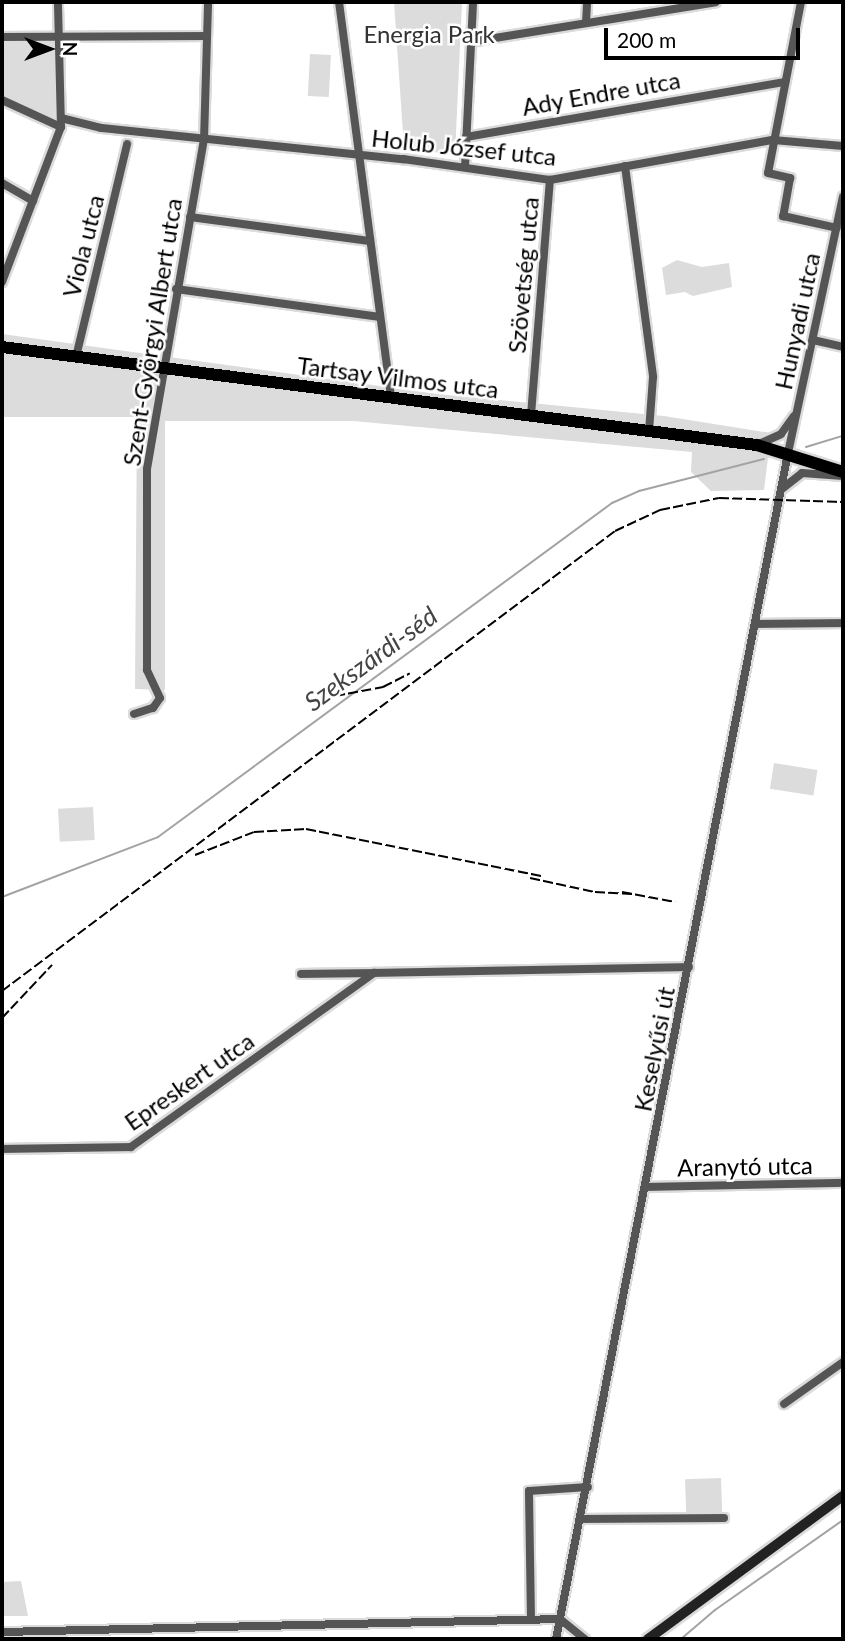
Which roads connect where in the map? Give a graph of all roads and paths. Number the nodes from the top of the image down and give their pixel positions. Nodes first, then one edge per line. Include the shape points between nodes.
1 (58, 2) edge
2 (208, 2) edge
3 (340, 2) edge
4 (473, 2) edge
5 (587, 2) edge
6 (716, 2) edge
7 (801, 2) edge
8 (586, 23) junction
9 (58, 36) junction
10 (207, 36) junction
11 (2, 37) edge
12 (470, 42) junction
13 (785, 82) junction
14 (2, 100) edge
15 (61, 122) junction
16 (466, 137) junction
17 (774, 139) junction
18 (204, 140) junction
19 (127, 144) dead end
20 (843, 146) edge
21 (356, 155) junction
22 (625, 166) junction
23 (465, 167) junction
24 (550, 180) junction
25 (2, 183) edge
26 (843, 197) edge
27 (33, 201) junction
28 (190, 217) junction
29 (837, 228) junction
30 (369, 241) junction
31 (4, 269) edge
32 (2, 282) edge
33 (176, 289) junction
34 (380, 317) junction
35 (813, 340) junction
36 (2, 347) edge
37 (843, 347) edge
38 (76, 358) junction
39 (163, 369) junction
40 (391, 397) junction
41 (797, 411) junction
42 (531, 415) junction
43 (649, 431) junction
44 (757, 445) junction
45 (788, 453) junction
46 (843, 474) edge
47 (781, 491) junction
48 (843, 623) edge
49 (756, 624) junction
50 (134, 714) dead end
51 (690, 967) junction
52 (374, 973) junction
53 (301, 974) dead end
54 (2, 1149) edge
55 (843, 1183) edge
56 (648, 1187) junction
57 (843, 1362) edge
58 (784, 1404) dead end
59 (588, 1487) junction
60 (843, 1496) edge
61 (724, 1518) dead end
62 (581, 1519) junction
63 (560, 1619) junction
64 (531, 1620) junction
65 (2, 1632) edge
66 (649, 1638) edge
67 (556, 1639) edge
68 (585, 1639) edge

1 - 9 street
2 - 10 street, Szent-Györgyi Albert utca
3 - 21 street
4 - 12 street
5 - 8 street
6 - 8 street
7 - 13 street
8 - 12 street
9 - 10 street
9 - 11 street
9 - 15 street
10 - 18 street, Szent-Györgyi Albert utca
12 - 16 street
13 - 16 street, Ady Endre utca
13 - 17 street
14 - 15 street, Holub József utca
15 - 18 street, Holub József utca
15 - 27 street
16 - 23 street
17 - 20 street, Holub József utca
17 - 22 street, Holub József utca
17 - 29 street via 768,173 790,178 783,216
18 - 21 street, Holub József utca
18 - 28 street, Szent-Györgyi Albert utca
19 - 38 street, Viola utca
21 - 23 street, Holub József utca
21 - 30 street
22 - 24 street, Holub József utca
22 - 43 street via 653,377
23 - 24 street, Holub József utca
24 - 42 street, Szövetség utca
25 - 27 street
26 - 29 street, Hunyadi utca
27 - 31 street
28 - 30 street
28 - 33 street, Szent-Györgyi Albert utca
29 - 35 street, Hunyadi utca
30 - 34 street
31 - 32 street
33 - 34 street
33 - 39 street, Szent-Györgyi Albert utca
34 - 40 street
35 - 37 street
35 - 41 street, Hunyadi utca
36 - 38 main road, Tartsay Vilmos utca
38 - 39 main road, Tartsay Vilmos utca
39 - 40 main road, Tartsay Vilmos utca
39 - 50 street, Szent-Györgyi Albert utca via 147,469 148,670 160,702
40 - 42 main road, Tartsay Vilmos utca
41 - 44 street via 780,433
41 - 45 street, Hunyadi utca
42 - 43 main road, Tartsay Vilmos utca
43 - 44 main road, Tartsay Vilmos utca
44 - 45 main road, Tartsay Vilmos utca
45 - 46 main road, Tartsay Vilmos utca
45 - 47 street, Keselyűsi út
46 - 47 street via 802,473
47 - 49 street, Keselyűsi út
48 - 49 street
49 - 51 street, Keselyűsi út
51 - 52 street
51 - 56 street, Keselyűsi út
52 - 53 street
52 - 54 street, Epreskert utca via 131,1147
55 - 56 street, Aranytó utca
56 - 59 street, Keselyűsi út
57 - 58 street
59 - 62 street, Keselyűsi út
59 - 64 street via 529,1491
60 - 66 main road
61 - 62 street
62 - 63 street, Keselyűsi út
63 - 64 street
63 - 67 street, Keselyűsi út
63 - 68 street
64 - 65 street

